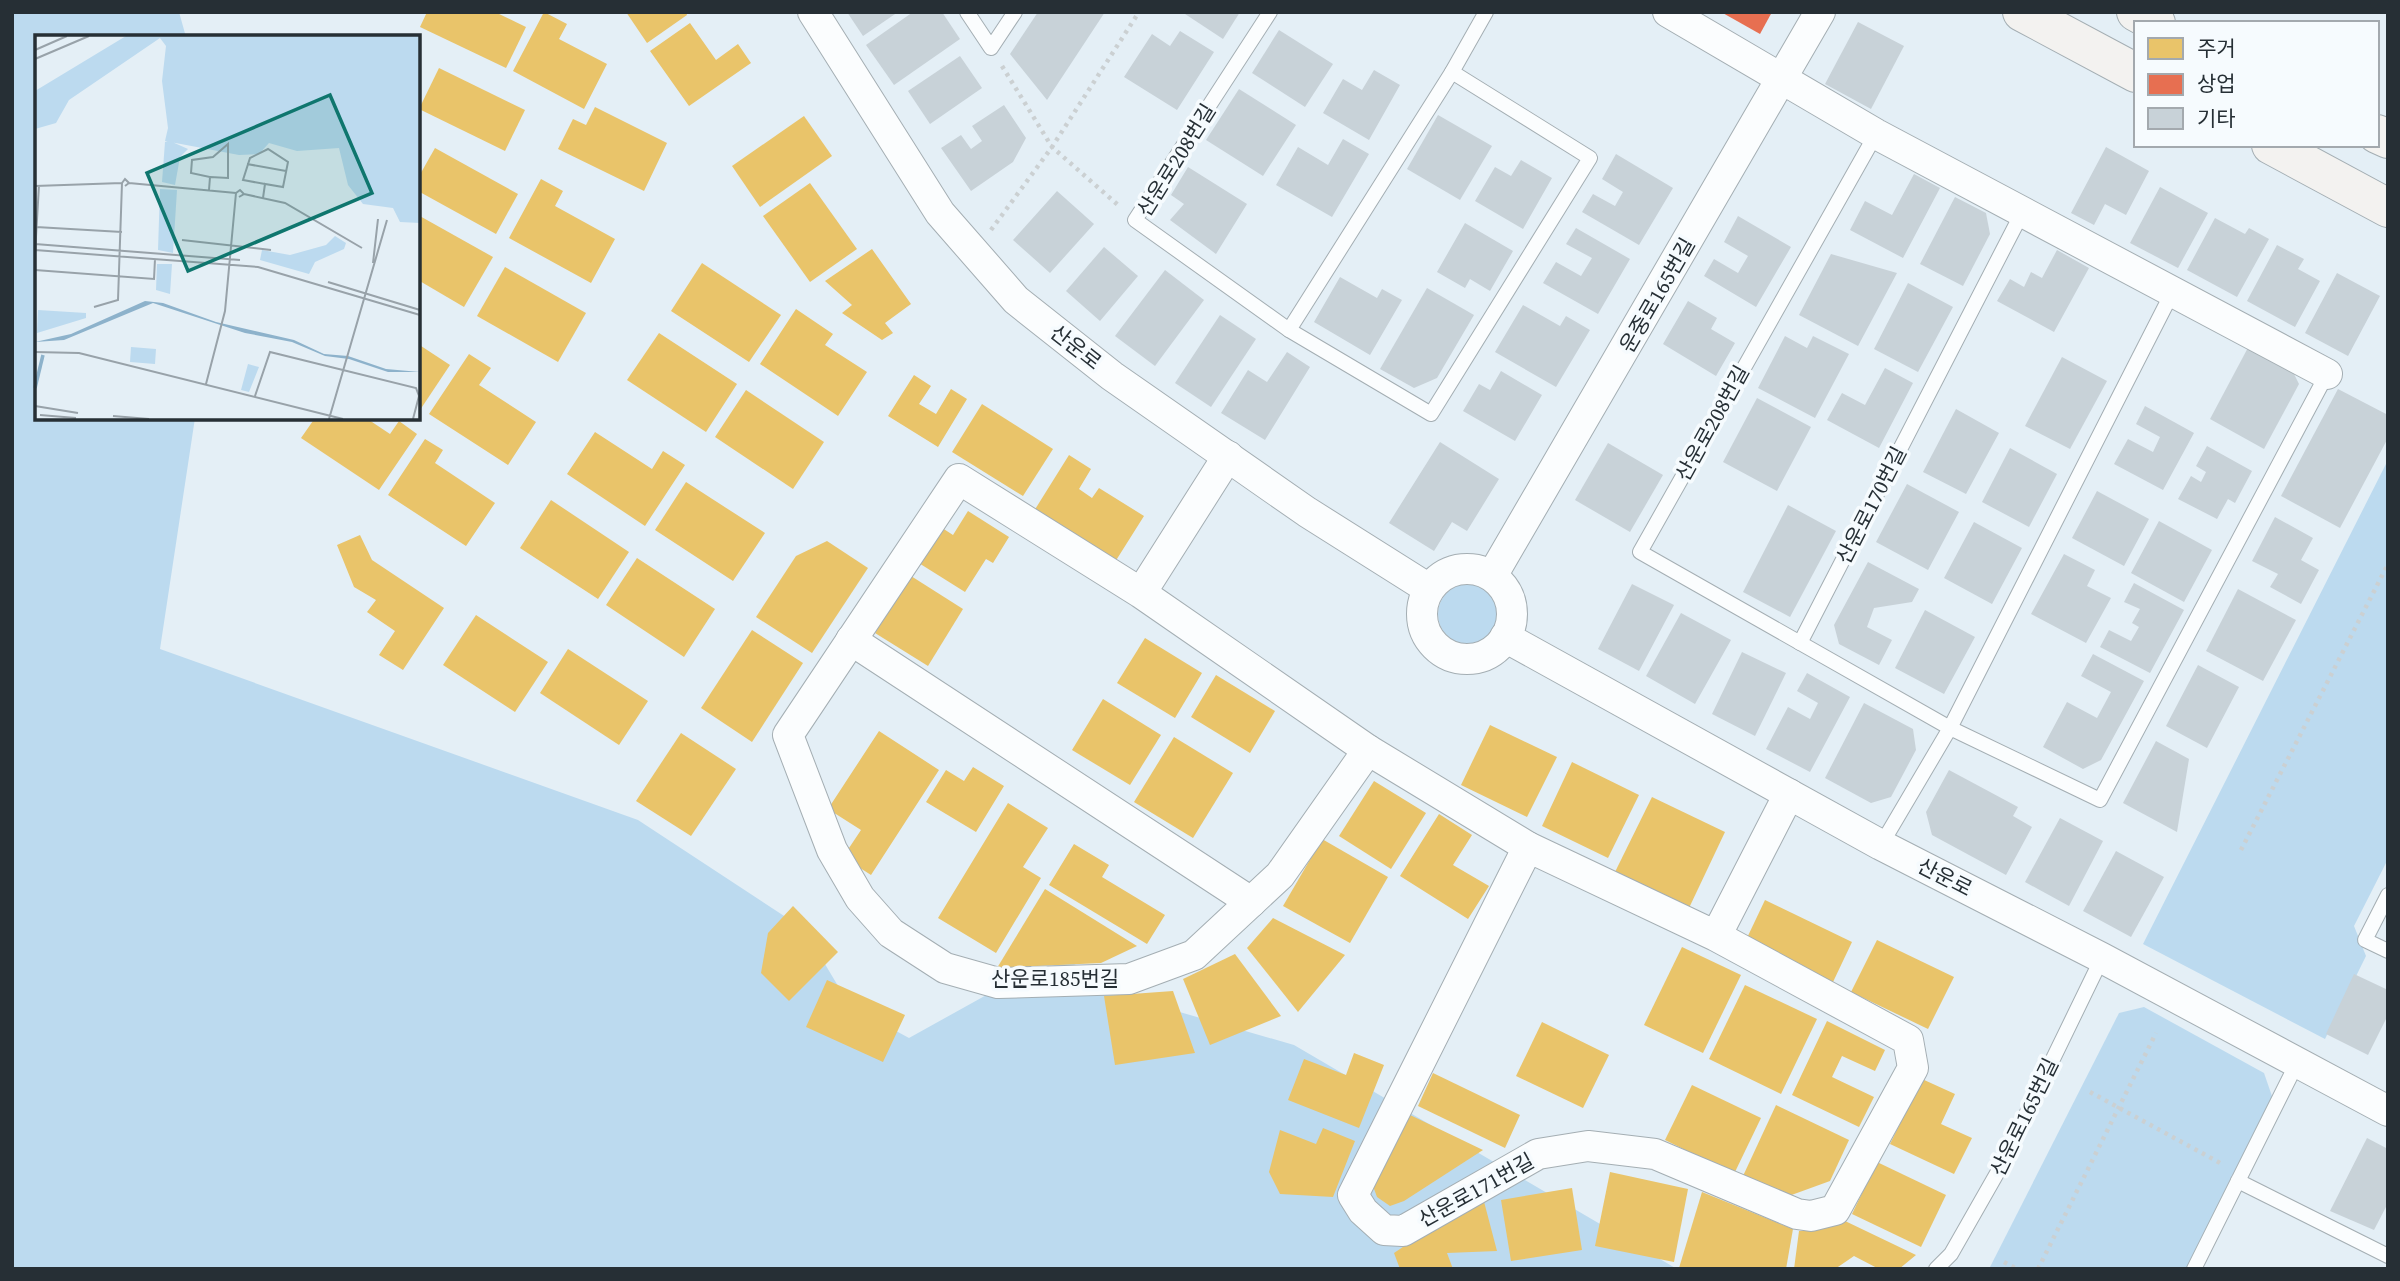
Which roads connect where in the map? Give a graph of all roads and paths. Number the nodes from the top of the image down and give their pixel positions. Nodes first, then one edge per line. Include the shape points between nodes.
1 (813, 12) edge
2 (967, 12) edge
3 (1014, 12) edge
4 (1139, 12) edge
5 (1270, 12) edge
6 (1486, 12) edge
7 (1668, 12) edge
8 (1820, 12) edge
9 (2022, 12) edge
10 (2136, 12) edge
11 (2152, 21) edge
12 (991, 48) junction
13 (1452, 72) junction
14 (2134, 72) edge
15 (1782, 77) junction
16 (1875, 134) junction
17 (2275, 147) edge
18 (1052, 148) junction
19 (2388, 208) edge
20 (2022, 214) junction
21 (1135, 220) junction
22 (974, 253) junction
23 (2172, 293) junction
24 (1289, 330) junction
25 (2327, 374) joint
26 (1228, 456) junction
27 (2388, 564) edge
28 (1492, 576) junction
29 (1429, 590) junction
30 (1141, 593) junction
31 (1505, 638) junction
32 (851, 640) junction
33 (1800, 643) junction
34 (1951, 728) junction
35 (1368, 750) junction
36 (1789, 794) junction
37 (1450, 801) joint
38 (1881, 845) junction
39 (1528, 847) junction
40 (2241, 850) dead end
41 (2388, 895) edge
42 (1251, 901) junction
43 (1716, 936) junction
44 (2388, 951) edge
45 (2102, 958) junction
46 (2156, 1033) dead end
47 (2297, 1063) junction
48 (2090, 1092) dead end
49 (2119, 1108) junction
50 (2388, 1111) edge
51 (2229, 1168) dead end
52 (2238, 1181) junction
53 (2388, 1256) edge
54 (2004, 1262) dead end
55 (1936, 1269) edge
56 (2017, 1269) edge
57 (2038, 1269) edge
58 (2194, 1269) edge

1 - 22 street, 산운로 via 940,213
2 - 12 lane
3 - 12 lane
4 - 18 path
5 - 21 lane, 산운로208번길
6 - 13 lane
7 - 15 street
8 - 15 street, 운중로165번길
9 - 14 main road
10 - 11 main road
12 - 18 path
13 - 24 lane
13 - 24 lane, 산운로208번길 via 1590,158 1431,414
15 - 16 street
15 - 28 street, 운중로165번길
16 - 20 street
16 - 33 lane, 산운로208번길 via 1640,552
17 - 19 main road
18 - 21 path
18 - 22 path
20 - 23 street
20 - 33 lane, 산운로170번길
21 - 24 lane, 산운로208번길
22 - 26 street, 산운로 via 1016,300 1112,376
23 - 25 street
23 - 34 lane
25 - 34 lane via 2100,800
26 - 29 street, 산운로
26 - 30 street
27 - 40 path
28 - 29 street via 1458,570 1438,579
28 - 31 street via 1509,597 1512,611
29 - 31 street via 1424,602 1426,630 1443,651 1470,658 1496,648
30 - 32 street, 산운로185번길 via 960,479
30 - 35 street, 산운로185번길
31 - 36 street, 산운로
32 - 42 street
32 - 42 street, 산운로185번길 via 788,735 832,850 860,898 891,933 945,968 998,982 1129,979 1194,955
33 - 34 lane
34 - 38 lane
35 - 37 street, 산운로185번길
35 - 42 street, 산운로185번길 via 1280,876
36 - 38 street, 산운로
36 - 43 street
37 - 39 street, 산운로171번길
38 - 45 street, 산운로
39 - 43 street, 산운로171번길
39 - 43 street, 산운로171번길 via 1353,1195 1384,1230 1403,1231 1538,1154 1588,1146 1655,1154 1797,1214 1835,1210 1913,1068 1908,1040
41 - 44 lane via 2365,940
45 - 47 street, 산운로
45 - 55 lane, 산운로165번길 via 2000,1168 1951,1254
46 - 49 path
47 - 50 street, 산운로
47 - 52 lane
48 - 49 path
49 - 51 path
49 - 57 path
52 - 53 lane
52 - 58 lane
54 - 56 path

